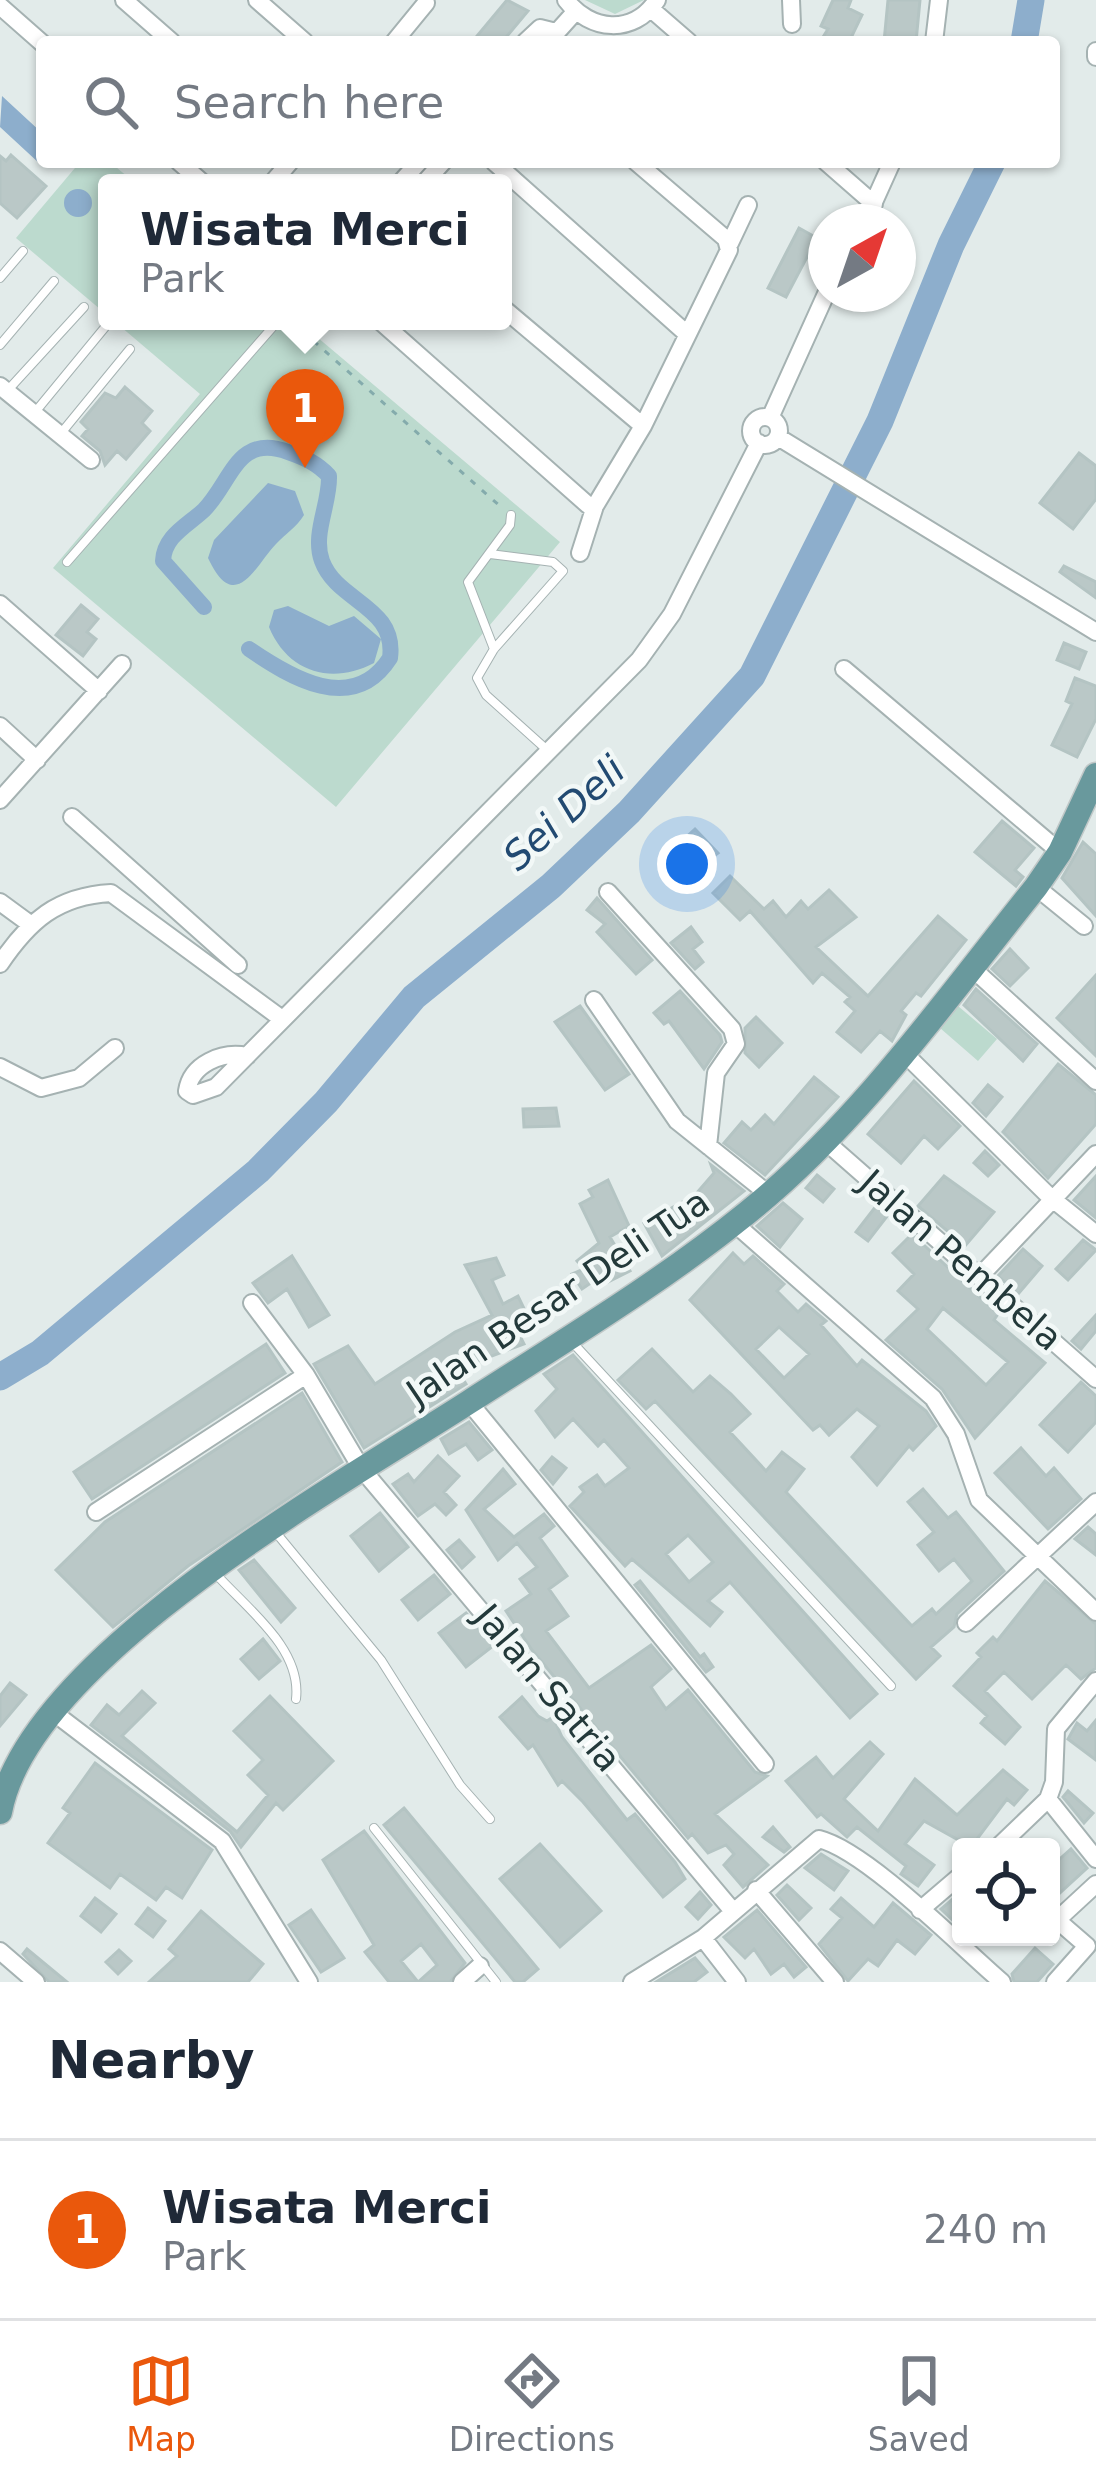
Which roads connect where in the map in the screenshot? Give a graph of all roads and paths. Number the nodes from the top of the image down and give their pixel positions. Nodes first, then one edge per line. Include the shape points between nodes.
1 (124, 0) edge
2 (257, 0) edge
3 (790, 0) edge
4 (939, 0) edge
5 (422, 1) edge
6 (654, 4) edge
7 (0, 6) edge
8 (571, 6) edge
9 (792, 24) dead end
10 (165, 36) edge
11 (298, 36) edge
12 (398, 36) edge
13 (553, 36) edge
14 (683, 36) edge
15 (935, 36) edge
16 (36, 38) edge
17 (508, 168) edge
18 (643, 168) edge
19 (833, 168) edge
20 (889, 168) edge
21 (874, 204) joint
22 (748, 205) dead end
23 (730, 243) junction
24 (23, 251) dead end
25 (0, 278) edge
26 (54, 281) dead end
27 (84, 307) dead end
28 (818, 312) edge
29 (512, 316) edge
30 (103, 330) edge
31 (270, 330) edge
32 (301, 330) edge
33 (390, 330) edge
34 (687, 334) junction
35 (0, 345) edge
36 (130, 349) dead end
37 (4, 388) edge
38 (35, 412) junction
39 (770, 418) junction
40 (643, 426) junction
41 (61, 434) junction
42 (778, 437) junction
43 (759, 443) junction
44 (91, 460) dead end
45 (595, 506) junction
46 (511, 515) joint
47 (580, 553) dead end
48 (490, 554) junction
49 (67, 562) dead end
50 (0, 604) edge
51 (1096, 632) edge
52 (494, 649) junction
53 (122, 664) dead end
54 (844, 670) dead end
55 (99, 691) junction
56 (4, 734) edge
57 (550, 753) junction
58 (37, 760) junction
59 (1095, 779) edge
60 (0, 800) edge
61 (72, 817) dead end
62 (1060, 852) junction
63 (127, 865) junction
64 (1036, 887) junction
65 (608, 892) dead end
66 (111, 893) junction
67 (0, 902) edge
68 (30, 923) junction
69 (0, 925) edge
70 (1084, 926) dead end
71 (205, 936) junction
72 (16, 940) junction
73 (190, 953) junction
74 (0, 964) edge
75 (238, 965) dead end
76 (972, 968) junction
77 (594, 1000) dead end
78 (282, 1019) junction
79 (115, 1048) dead end
80 (903, 1052) junction
81 (247, 1057) dead end
82 (0, 1067) edge
83 (1096, 1082) edge
84 (825, 1141) junction
85 (708, 1146) junction
86 (1096, 1154) edge
87 (767, 1192) junction
88 (1050, 1197) junction
89 (734, 1223) junction
90 (1096, 1234) edge
91 (981, 1275) junction
92 (252, 1303) dead end
93 (567, 1336) junction
94 (306, 1376) junction
95 (1096, 1379) edge
96 (469, 1402) junction
97 (362, 1468) junction
98 (1096, 1502) edge
99 (96, 1512) dead end
100 (272, 1528) junction
101 (1036, 1557) junction
102 (210, 1568) junction
103 (1096, 1612) edge
104 (966, 1623) dead end
105 (1096, 1681) edge
106 (891, 1686) dead end
107 (296, 1699) dead end
108 (53, 1712) junction
109 (765, 1765) dead end
110 (1048, 1799) junction
111 (0, 1812) edge
112 (490, 1819) dead end
113 (374, 1828) dead end
114 (1007, 1838) edge
115 (1095, 1855) edge
116 (952, 1883) edge
117 (1096, 1884) edge
118 (756, 1890) junction
119 (732, 1910) junction
120 (920, 1910) junction
121 (703, 1938) junction
122 (0, 1952) edge
123 (480, 1966) junction
124 (36, 1982) edge
125 (309, 1982) edge
126 (462, 1982) edge
127 (496, 1982) edge
128 (632, 1982) edge
129 (737, 1982) edge
130 (836, 1982) edge
131 (1002, 1982) edge
132 (1054, 1982) edge

1 - 10 street
2 - 11 street
3 - 9 street
4 - 15 street
5 - 12 street
6 - 8 street via 614,26
6 - 14 street
7 - 16 street
8 - 13 street
17 - 34 street
18 - 23 street
19 - 21 street
20 - 21 street
22 - 23 street
23 - 34 street
24 - 25 lane
26 - 35 lane
27 - 37 lane
28 - 39 street
29 - 40 street
30 - 38 lane
31 - 49 lane
32 - 46 path
33 - 45 street
34 - 40 street
36 - 41 lane
37 - 38 street
38 - 41 street
39 - 42 street
39 - 43 street via 752,426
40 - 45 street
41 - 44 street
42 - 43 street
42 - 51 street
43 - 57 street via 659,634
45 - 47 street
46 - 48 lane
48 - 52 lane via 468,586
48 - 52 lane via 554,562 562,571
50 - 55 street
52 - 57 lane via 478,671 479,685
53 - 55 street
54 - 62 street
55 - 58 street
56 - 58 street
57 - 78 street
58 - 60 street
59 - 62 main road, Jalan Besar Deli Tua
61 - 63 street
62 - 64 main road, Jalan Besar Deli Tua
63 - 66 street
63 - 71 street
64 - 70 street
64 - 76 main road, Jalan Besar Deli Tua
65 - 85 street via 732,1029 736,1044 716,1073
66 - 68 street via 78,895
66 - 73 street
67 - 68 street
68 - 72 street
69 - 72 street
71 - 73 street
71 - 75 street
72 - 74 street
73 - 78 street
76 - 80 main road, Jalan Besar Deli Tua
76 - 83 street
77 - 85 street via 677,1121
78 - 81 street
79 - 82 street via 79,1078 41,1088
80 - 84 main road, Jalan Besar Deli Tua
80 - 88 street
84 - 87 main road, Jalan Besar Deli Tua
84 - 91 street, Jalan Pembela
85 - 87 street
86 - 88 street
87 - 89 main road, Jalan Besar Deli Tua
88 - 90 street
88 - 91 street
89 - 93 main road, Jalan Besar Deli Tua
89 - 101 street via 933,1398 956,1433 979,1500
91 - 95 street, Jalan Pembela
92 - 94 street, Jalan Satria
93 - 96 main road, Jalan Besar Deli Tua
93 - 106 lane
94 - 97 street, Jalan Satria
94 - 99 street
96 - 97 main road, Jalan Besar Deli Tua
96 - 109 street
97 - 100 main road, Jalan Besar Deli Tua
97 - 119 street, Jalan Satria
98 - 101 street
100 - 102 main road, Jalan Besar Deli Tua
100 - 112 lane via 382,1660
101 - 103 street
101 - 104 street
102 - 107 lane via 290,1656 299,1674
102 - 108 main road, Jalan Besar Deli Tua
105 - 110 street via 1056,1729
108 - 111 main road, Jalan Besar Deli Tua via 22,1752
108 - 125 street via 221,1841
110 - 114 street
110 - 115 street
113 - 123 lane
116 - 120 street
117 - 132 street via 1057,1920 1087,1946
118 - 119 street
118 - 120 street via 819,1838
118 - 130 street
119 - 121 street
120 - 131 street
121 - 128 street
121 - 129 street
122 - 124 street
123 - 126 street
123 - 127 lane

